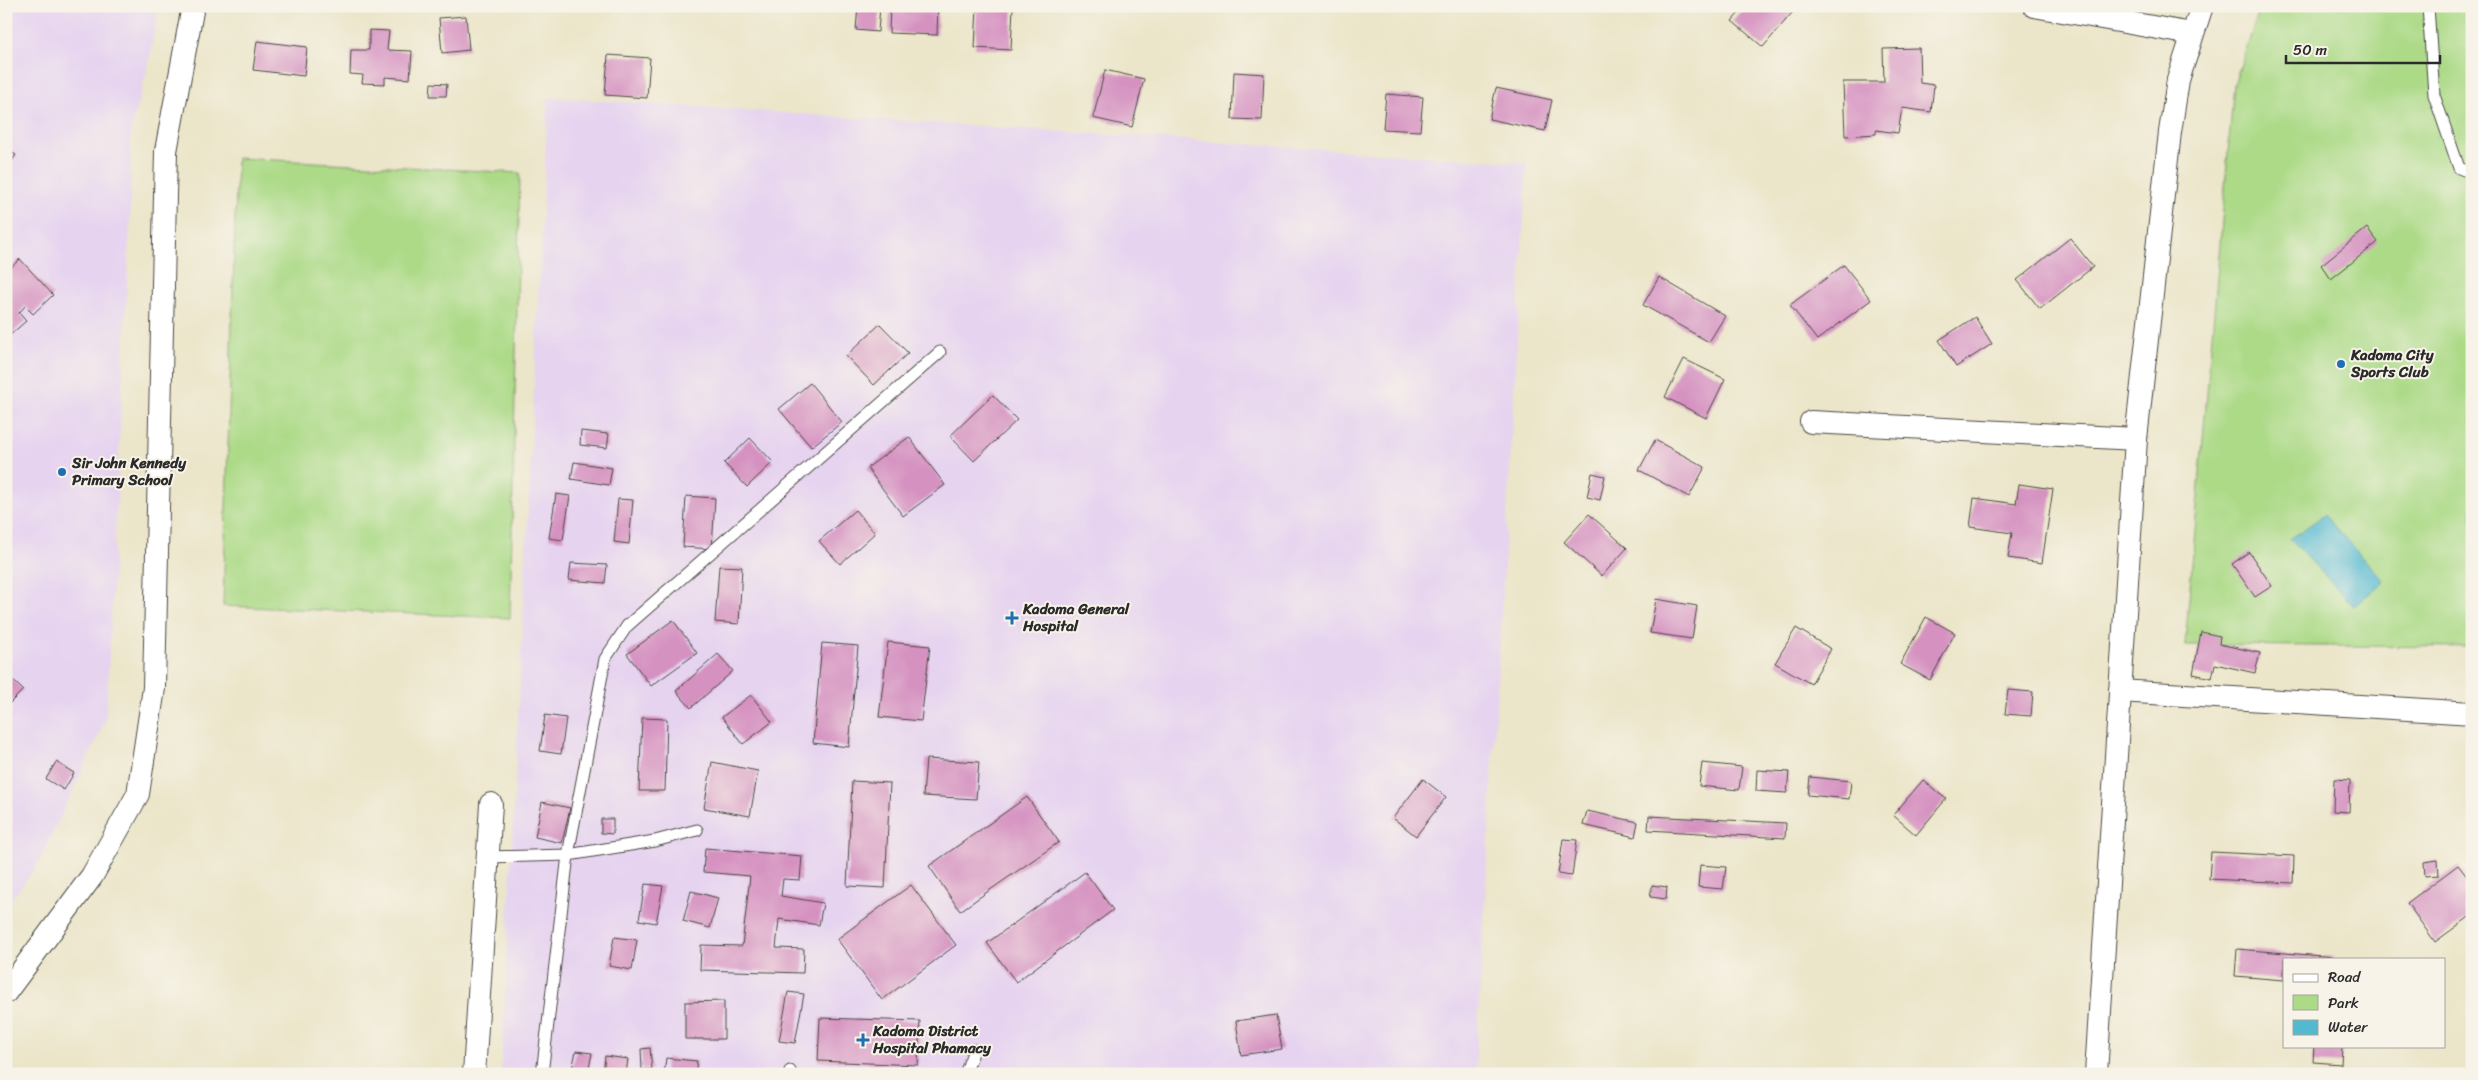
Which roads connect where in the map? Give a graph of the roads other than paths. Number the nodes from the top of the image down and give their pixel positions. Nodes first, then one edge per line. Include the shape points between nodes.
1 (193, 6) edge
2 (2034, 6) edge
3 (2202, 6) edge
4 (2428, 6) edge
5 (2192, 34) junction
6 (2472, 173) edge
7 (940, 352) dead end
8 (1812, 422) dead end
9 (2136, 439) junction
10 (2120, 691) junction
11 (2472, 713) edge
12 (491, 804) dead end
13 (697, 830) dead end
14 (568, 856) junction
15 (488, 857) junction
16 (6, 992) edge
17 (974, 1050) dead end
18 (474, 1074) edge
19 (542, 1074) edge
20 (965, 1074) edge
21 (2096, 1074) edge

1 - 16 street via 166,151 154,688 138,794 92,876
2 - 5 street
3 - 5 street
4 - 6 lane via 2434,95 2459,168
5 - 9 street via 2178,80 2170,132
7 - 14 lane via 627,626 605,659
8 - 9 street
9 - 10 street
10 - 11 street
10 - 21 street
12 - 15 street
13 - 14 lane
14 - 15 lane
14 - 19 lane
15 - 18 street
17 - 20 lane

